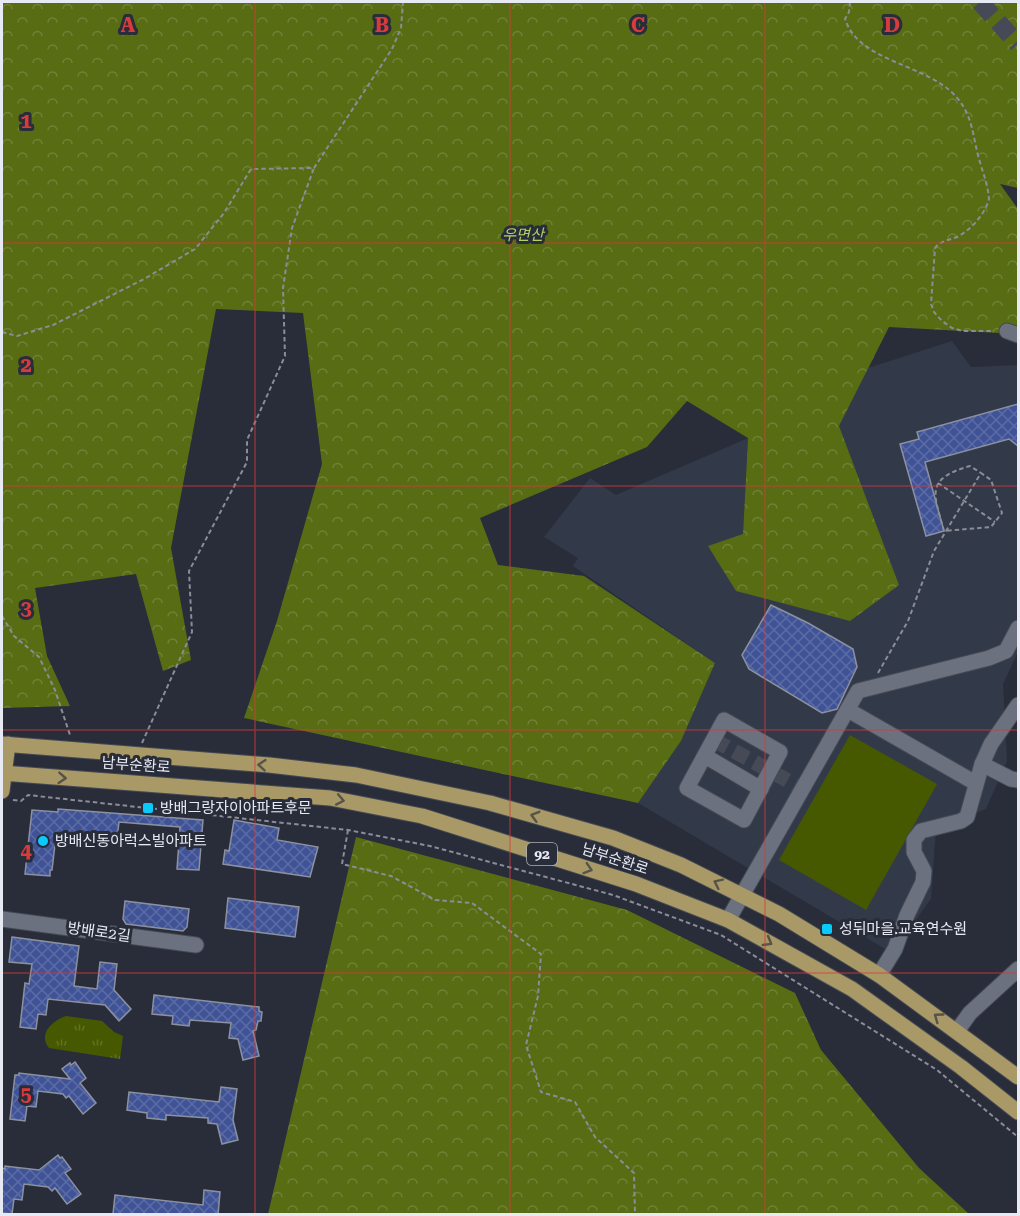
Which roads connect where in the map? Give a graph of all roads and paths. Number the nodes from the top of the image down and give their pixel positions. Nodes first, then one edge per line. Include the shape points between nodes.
1 (403, 2) edge
2 (850, 2) edge
3 (314, 168) junction
4 (2, 332) edge
5 (1013, 333) edge
6 (981, 473) junction
7 (938, 483) junction
8 (963, 501) junction
9 (996, 522) junction
10 (944, 531) junction
11 (2, 616) edge
12 (1018, 628) edge
13 (869, 688) junction
14 (1018, 705) edge
15 (848, 710) junction
16 (4, 744) edge
17 (73, 750) junction
18 (137, 755) junction
19 (705, 756) junction
20 (982, 765) junction
21 (3, 773) edge
22 (1018, 780) edge
23 (972, 782) dead end
24 (761, 789) junction
25 (2, 791) edge
26 (21, 801) dead end
27 (348, 830) junction
28 (744, 895) junction
29 (2, 919) edge
30 (728, 920) junction
31 (196, 945) dead end
32 (1018, 969) edge
33 (879, 975) junction
34 (957, 1031) junction
35 (1018, 1077) edge
36 (1018, 1112) edge
37 (1018, 1137) edge
38 (635, 1215) edge

1 - 3 path via 401,28 392,49
2 - 5 path via 845,19 853,36 880,55 941,84 959,100 973,125 989,200 970,227 935,248 931,304 952,328
3 - 4 path via 251,169 224,213 195,249 53,325 17,336
3 - 18 path via 292,228 283,288 285,356 247,440 247,462 189,571 192,632
6 - 7 path via 970,466 954,471
6 - 8 path
6 - 9 path via 991,480 1002,513
7 - 8 path
7 - 10 path via 934,495
8 - 9 path
8 - 10 path
9 - 10 path via 991,528
10 - 13 path via 908,621
11 - 17 path via 14,636 39,657 56,690
12 - 13 street via 1006,651 989,658
13 - 15 street via 858,691
14 - 20 street
15 - 23 street
15 - 28 street
16 - 17 main road, 남부순환로 / 92
16 - 21 main road
17 - 18 main road, 남부순환로 / 92
28 -> 18 main road, 남부순환로 / 92 via 614,838 490,803 356,775
19 - 24 street
19 - 24 street via 687,788 744,820
19 - 24 street via 724,720 780,752
20 - 22 street
20 - 33 street via 967,817 921,831 914,840 924,882 895,949
21 - 25 main road
21 -> 30 main road, 남부순환로 / 92 via 330,798 422,816 636,884
26 - 27 path via 28,795
27 - 37 path via 430,846 613,895 721,934 937,1071
27 - 38 path via 342,864 391,876 435,900 471,903 541,954 538,996 526,1045 541,1092 575,1102 595,1137 634,1173
28 - 30 street
28 - 33 main road, 남부순환로 / 92
29 - 31 street, 방배로2길
30 -> 36 main road, 남부순환로 / 92 via 852,989
32 - 34 street via 970,1013
34 -> 33 main road, 남부순환로 / 92
34 - 35 main road, 남부순환로 / 92

